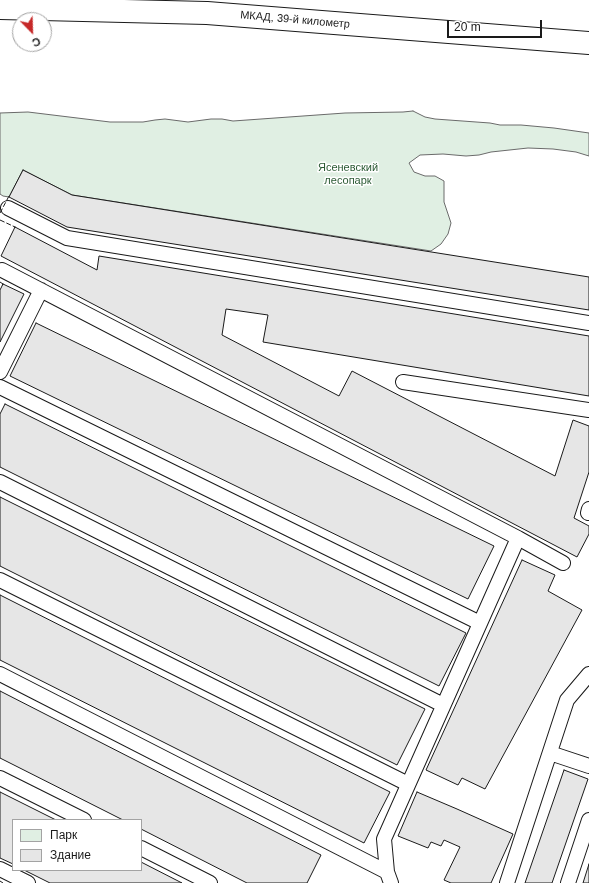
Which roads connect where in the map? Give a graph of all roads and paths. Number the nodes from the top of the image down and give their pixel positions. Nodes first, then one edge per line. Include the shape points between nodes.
1 (0, 8) edge
2 (589, 43) edge
3 (8, 208) dead end
4 (2, 270) dead end
5 (41, 290) junction
6 (589, 323) edge
7 (0, 372) edge
8 (403, 382) dead end
9 (0, 387) edge
10 (589, 410) edge
11 (0, 482) edge
12 (518, 538) junction
13 (563, 563) dead end
14 (0, 580) edge
15 (480, 623) junction
16 (0, 674) edge
17 (589, 674) edge
18 (443, 705) junction
19 (550, 752) junction
20 (589, 766) edge
21 (0, 778) edge
22 (408, 784) junction
23 (82, 819) edge
24 (589, 820) edge
25 (142, 849) edge
26 (0, 869) edge
27 (389, 877) edge
28 (28, 883) edge
29 (210, 883) edge
30 (507, 883) edge
31 (568, 883) edge

1 - 2 highway, МКАД, 39-й километр via 207,13
3 - 6 lane via 67,238
4 - 5 lane
5 - 7 lane
5 - 12 lane
8 - 10 lane
9 - 15 lane
11 - 18 lane
12 - 13 lane
12 - 15 lane
14 - 22 lane
15 - 18 lane
16 - 27 lane
17 - 19 lane via 567,700
18 - 22 lane
19 - 20 lane
19 - 30 lane
21 - 23 lane
22 - 27 lane via 384,839
24 - 31 lane
25 - 29 lane
26 - 28 lane

